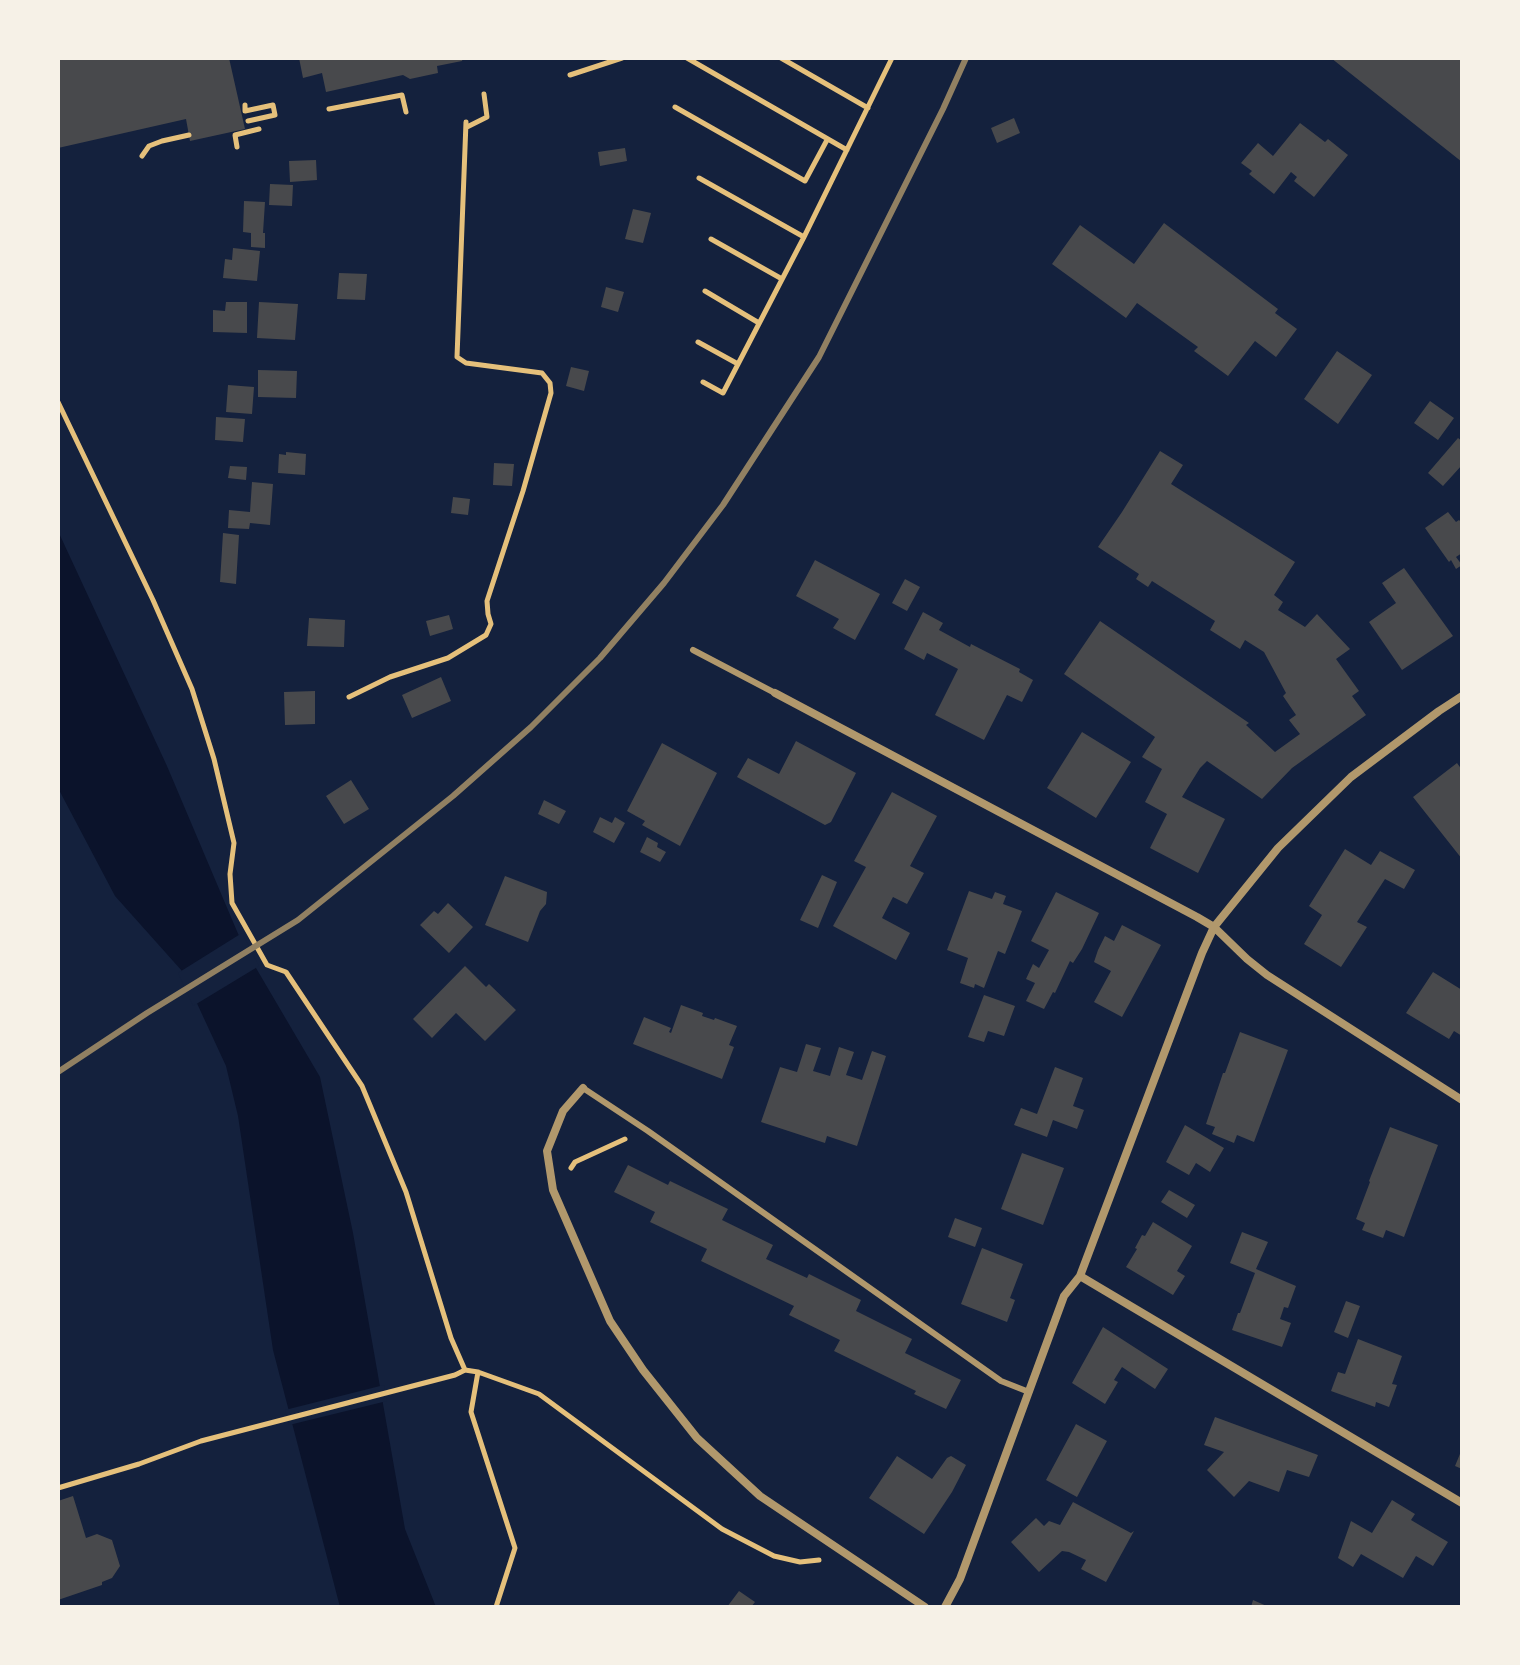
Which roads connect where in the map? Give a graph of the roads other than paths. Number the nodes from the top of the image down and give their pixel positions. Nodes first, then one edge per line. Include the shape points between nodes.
1 (693, 650) dead end
2 (775, 693) joint
3 (1462, 696) edge
4 (1214, 927) junction
5 (583, 1088) joint
6 (1462, 1100) edge
7 (1080, 1276) junction
8 (1029, 1392) junction
9 (1462, 1503) edge
10 (925, 1607) edge
11 (945, 1607) edge

1 - 2 lane
2 - 4 street
3 - 4 street via 1351,777 1278,848
4 - 6 street via 1267,975
4 - 7 street
5 - 8 lane via 1001,1381
5 - 10 street via 563,1111 547,1151 553,1190 610,1321 697,1438 760,1496
7 - 8 street via 1064,1296
7 - 9 street
8 - 11 street

